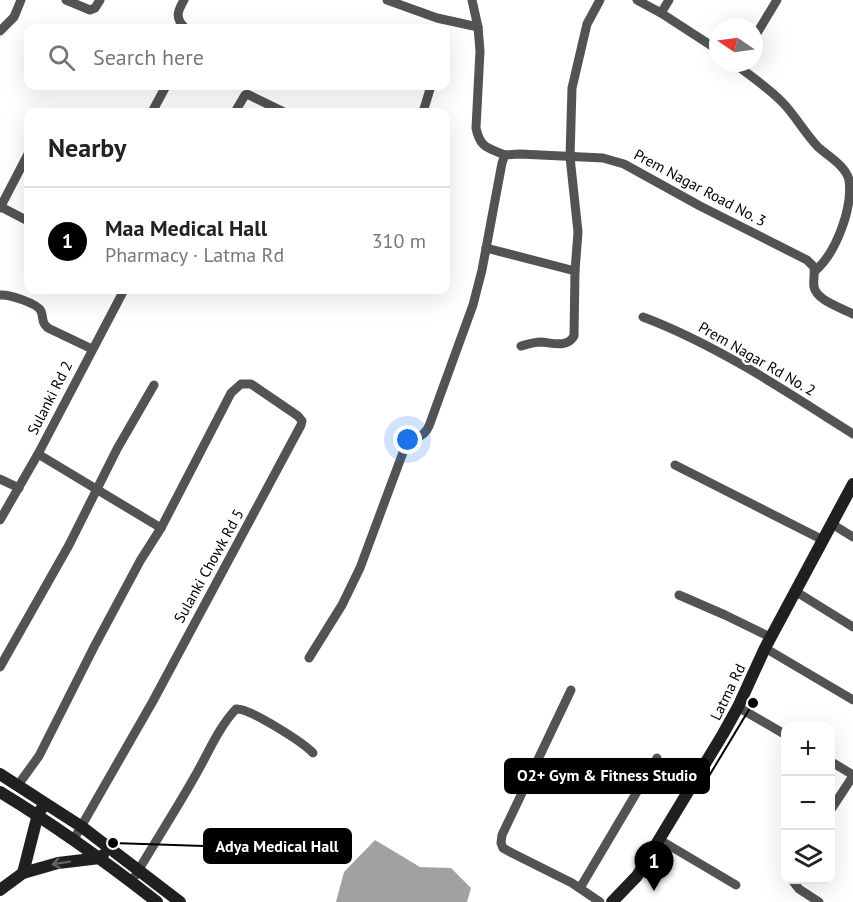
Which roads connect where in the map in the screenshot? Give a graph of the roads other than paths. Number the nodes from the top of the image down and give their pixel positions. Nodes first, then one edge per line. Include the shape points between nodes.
1 (21, 0) edge
2 (66, 0) edge
3 (100, 0) edge
4 (184, 0) edge
5 (387, 0) edge
6 (472, 0) edge
7 (600, 0) edge
8 (637, 0) edge
9 (669, 0) edge
10 (777, 0) edge
11 (661, 13) junction
12 (436, 23) edge
13 (763, 23) edge
14 (181, 24) edge
15 (450, 24) edge
16 (478, 27) junction
17 (0, 31) edge
18 (709, 44) edge
19 (746, 72) edge
20 (164, 90) edge
21 (248, 90) edge
22 (429, 90) edge
23 (154, 108) edge
24 (238, 108) edge
25 (277, 108) edge
26 (424, 108) edge
27 (506, 155) junction
28 (570, 157) junction
29 (24, 162) edge
30 (0, 208) edge
31 (24, 219) edge
32 (486, 248) junction
33 (575, 271) junction
34 (814, 271) junction
35 (122, 294) edge
36 (0, 295) edge
37 (853, 314) edge
38 (643, 317) dead end
39 (521, 346) dead end
40 (92, 349) junction
41 (154, 385) dead end
42 (853, 434) edge
43 (38, 454) junction
44 (675, 465) dead end
45 (0, 478) edge
46 (853, 484) edge
47 (19, 488) junction
48 (96, 489) junction
49 (0, 520) edge
50 (832, 524) junction
51 (161, 528) junction
52 (853, 537) edge
53 (823, 540) junction
54 (795, 591) junction
55 (679, 595) dead end
56 (853, 627) edge
57 (767, 643) junction
58 (309, 658) dead end
59 (0, 667) edge
60 (571, 690) dead end
61 (853, 700) edge
62 (738, 707) junction
63 (781, 732) edge
64 (313, 753) dead end
65 (657, 758) dead end
66 (835, 764) edge
67 (0, 774) edge
68 (853, 775) edge
69 (18, 785) junction
70 (0, 792) edge
71 (45, 802) junction
72 (835, 804) edge
73 (38, 814) junction
74 (82, 827) junction
75 (74, 839) junction
76 (660, 840) junction
77 (110, 848) junction
78 (100, 858) junction
79 (139, 870) junction
80 (23, 873) junction
81 (132, 882) junction
82 (795, 884) edge
83 (736, 885) dead end
84 (580, 888) junction
85 (0, 890) edge
86 (157, 902) edge
87 (180, 902) edge
88 (600, 902) edge
89 (612, 902) edge
90 (819, 902) edge

1 - 17 street via 14,16
2 - 3 street via 90,10
4 - 14 street via 177,13
5 - 12 street
6 - 16 street
7 - 28 street via 586,24 572,88
8 - 11 street
9 - 11 street
10 - 13 street
11 - 18 street
15 - 16 street
16 - 27 street via 478,138 484,146
19 - 34 street via 782,102 802,130 849,180 844,226 831,255
20 - 23 street
21 - 24 street
21 - 25 street
22 - 26 street
27 - 28 street, Prem Nagar Road No. 3
27 - 32 street
28 - 33 street via 578,232
28 - 34 street, Prem Nagar Road No. 3 via 603,158 624,164 807,260
29 - 30 street
30 - 31 street
32 - 33 street
32 - 58 street via 464,333 429,426 423,436 405,447 360,568
33 - 39 street via 575,330 571,341
34 - 37 street via 814,287 819,294
35 - 40 street, Sulanki Rd 2
36 - 40 street via 36,306 48,328
38 - 42 street, Prem Nagar Rd No. 2 via 707,347
40 - 43 street, Sulanki Rd 2
41 - 48 street
43 - 47 street, Sulanki Rd 2
43 - 48 street
44 - 53 street
45 - 47 street
46 - 50 street, Latma Rd
47 - 49 street, Sulanki Rd 2
48 - 51 street
48 - 59 street
50 - 52 street
50 - 53 street, Latma Rd
51 - 69 street via 39,756
51 - 74 street, Sulanki Chowk Rd 5 via 237,386 246,383 258,388 302,421 240,542
53 - 54 street, Latma Rd
54 - 56 street
54 - 57 street, Latma Rd
55 - 57 street via 725,615
57 - 61 street
57 - 62 street, Latma Rd
60 - 84 street via 501,843 503,848
62 - 63 street
62 - 76 street, Latma Rd
64 - 79 street via 278,727 245,709 236,709
65 - 84 street
66 - 68 street
67 - 69 street
68 - 72 street
69 - 71 street
70 - 73 street
71 - 73 street
71 - 74 street
73 - 75 street
73 - 80 street
74 - 75 street, Sulanki Chowk Rd 5
74 - 77 street
75 - 78 street
76 - 83 street
76 - 89 street, Latma Rd via 637,876
77 - 78 street
77 - 79 street
78 -> 80 street via 58,863
78 - 81 street
79 - 81 street
79 - 87 street
80 - 85 street
81 - 86 street
82 - 90 street
84 - 88 street

